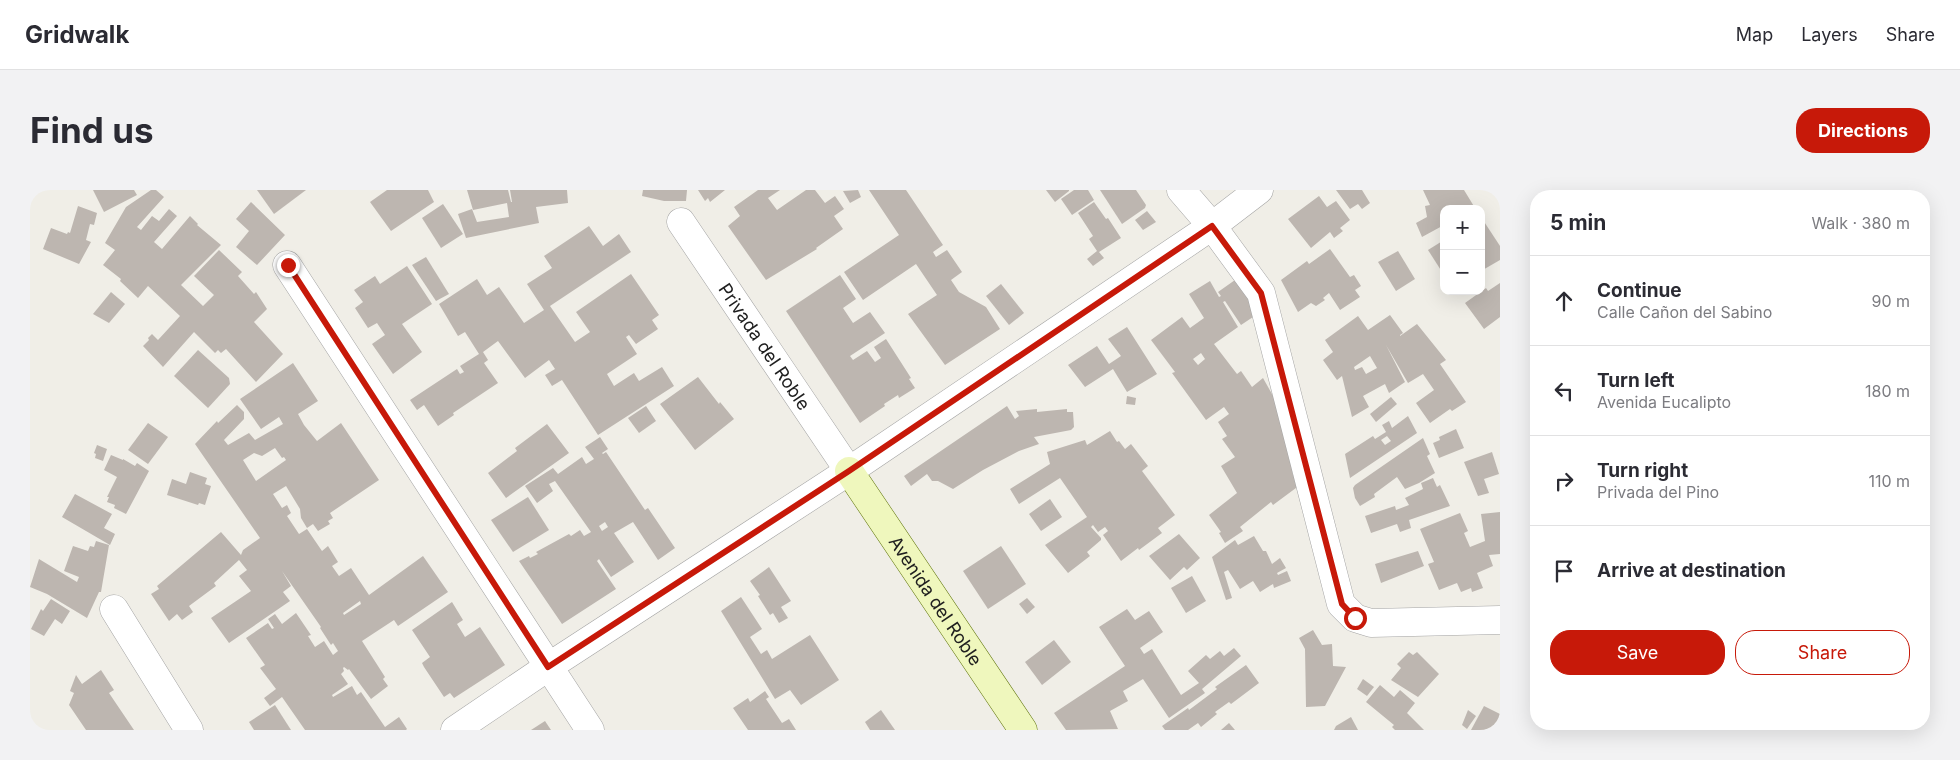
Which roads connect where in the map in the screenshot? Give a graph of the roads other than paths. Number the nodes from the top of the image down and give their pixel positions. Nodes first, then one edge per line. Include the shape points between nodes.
1 (1181, 190) edge
2 (1259, 190) edge
3 (681, 222) dead end
4 (1212, 226) junction
5 (288, 265) dead end
6 (849, 471) junction
7 (114, 610) dead end
8 (1500, 620) edge
9 (548, 667) junction
10 (189, 730) edge
11 (455, 730) edge
12 (590, 730) edge
13 (1023, 730) edge

1 - 4 street
2 - 4 street
3 - 6 street, Privada del Roble
4 - 6 street
4 - 8 street via 1261,293 1342,604 1355,618 1371,624
5 - 9 street
6 - 9 street
6 - 13 street, Avenida del Roble
7 - 10 street
9 - 11 street
9 - 12 street

